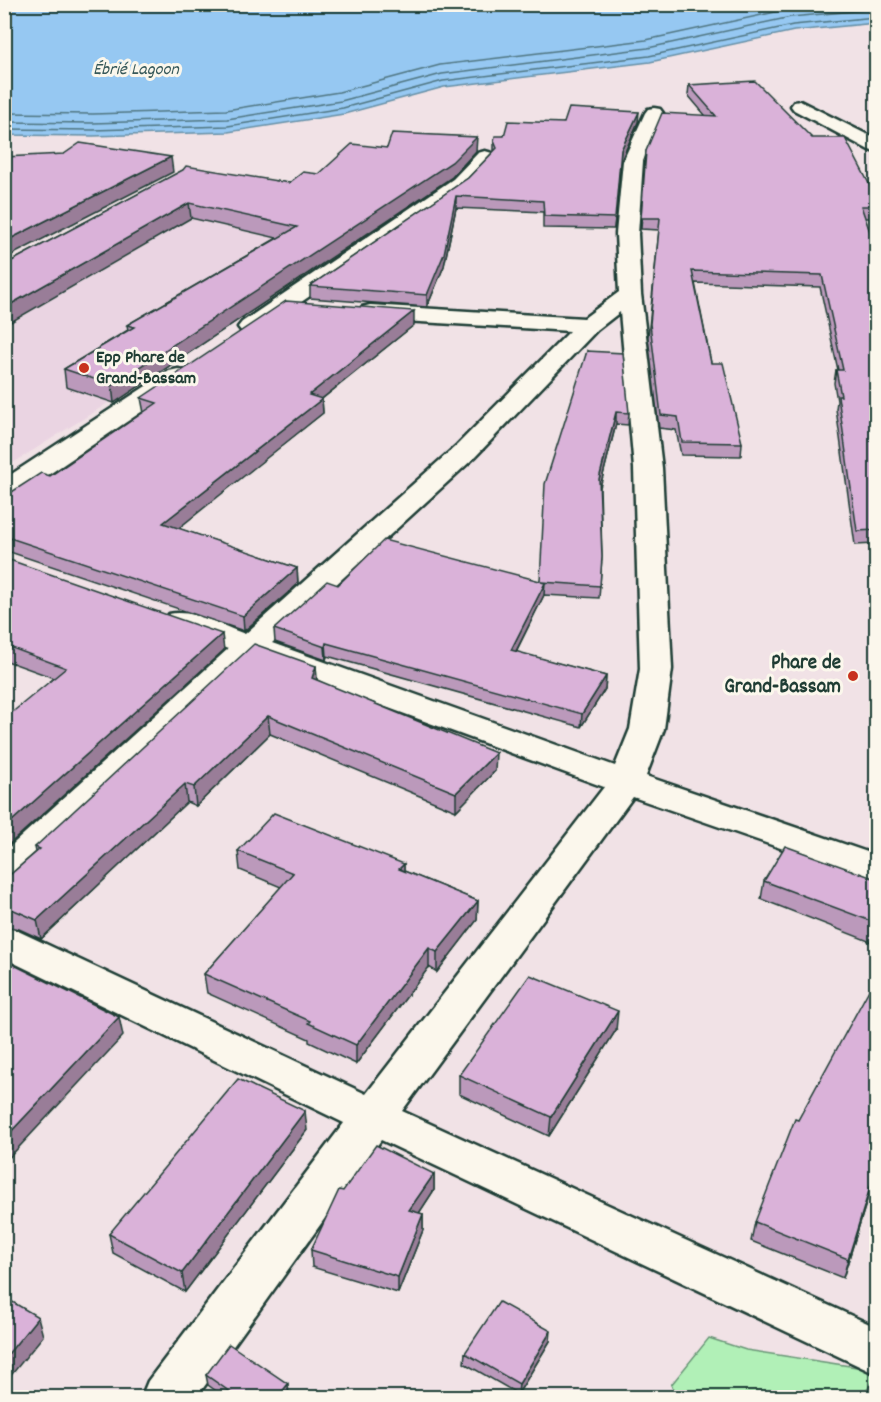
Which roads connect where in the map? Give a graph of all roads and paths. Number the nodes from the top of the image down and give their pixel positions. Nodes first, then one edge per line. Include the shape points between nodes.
1 (800, 106) dead end
2 (654, 113) dead end
3 (876, 146) edge
4 (485, 157) edge
5 (630, 294) junction
6 (282, 305) junction
7 (317, 308) edge
8 (353, 310) edge
9 (589, 325) junction
10 (233, 338) edge
11 (194, 365) edge
12 (4, 492) edge
13 (150, 610) edge
14 (250, 645) junction
15 (626, 782) junction
16 (876, 868) edge
17 (4, 874) edge
18 (4, 941) edge
19 (373, 1117) junction
20 (876, 1351) edge
21 (166, 1398) edge

1 - 3 street
2 - 5 street via 633,161 627,234
4 - 6 street via 460,183
5 - 9 street
5 - 15 street via 648,468 656,669 647,729
6 - 7 street
6 - 10 street
8 - 9 street
9 - 14 street via 466,451
11 - 12 street
13 - 14 street
14 - 15 street
14 - 17 street
15 - 16 street
15 - 19 street
18 - 19 street
19 - 20 street
19 - 21 street

